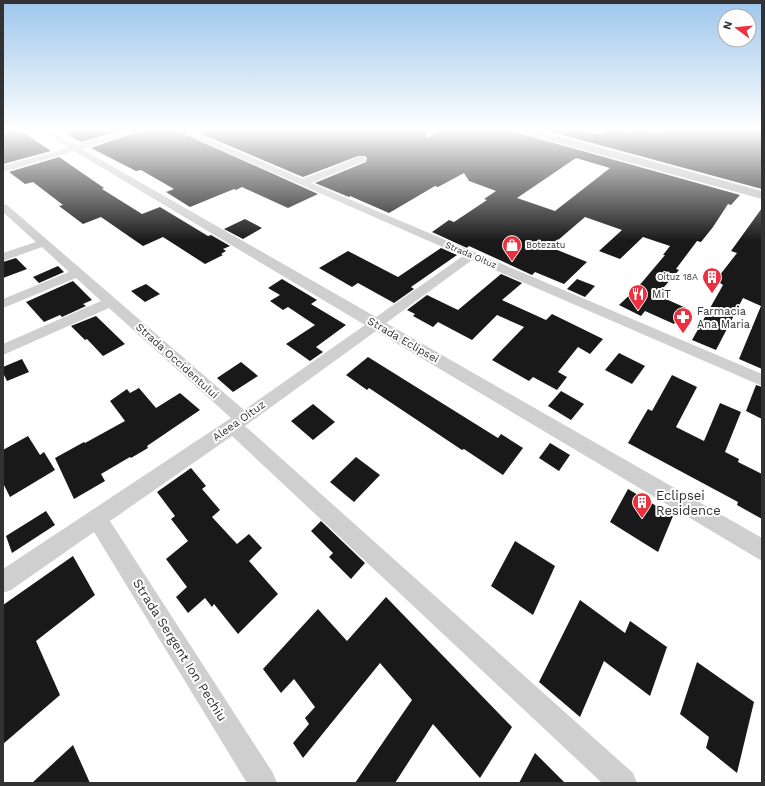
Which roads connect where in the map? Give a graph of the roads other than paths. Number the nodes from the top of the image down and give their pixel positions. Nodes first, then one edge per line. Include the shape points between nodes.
1 (105, 167) edge
2 (264, 167) edge
3 (343, 167) edge
4 (657, 167) edge
5 (302, 183) junction
6 (762, 195) edge
7 (6, 214) edge
8 (42, 243) junction
9 (472, 255) junction
10 (3, 257) edge
11 (78, 274) junction
12 (110, 302) junction
13 (3, 304) edge
14 (376, 324) junction
15 (3, 350) edge
16 (762, 380) edge
17 (238, 422) junction
18 (97, 518) junction
19 (762, 550) edge
20 (3, 582) edge
21 (263, 783) edge
22 (623, 783) edge

1 - 14 street, Strada Eclipsei
2 - 5 street, Strada Oituz
3 - 5 street
4 - 6 street
5 - 9 street, Strada Oituz
7 - 8 street, Strada Occidentului
8 - 10 street
8 - 11 street, Strada Occidentului
9 - 14 street, Aleea Oituz
9 - 16 street, Strada Oituz
11 - 12 street, Strada Occidentului
11 - 13 street
12 - 15 street
12 - 17 street, Strada Occidentului
14 - 17 street, Aleea Oituz
14 - 19 street, Strada Eclipsei
17 - 18 street, Aleea Oituz
17 - 22 street, Strada Occidentului
18 - 20 street, Aleea Oituz
18 - 21 street, Strada Sergent Ion Pechiu

